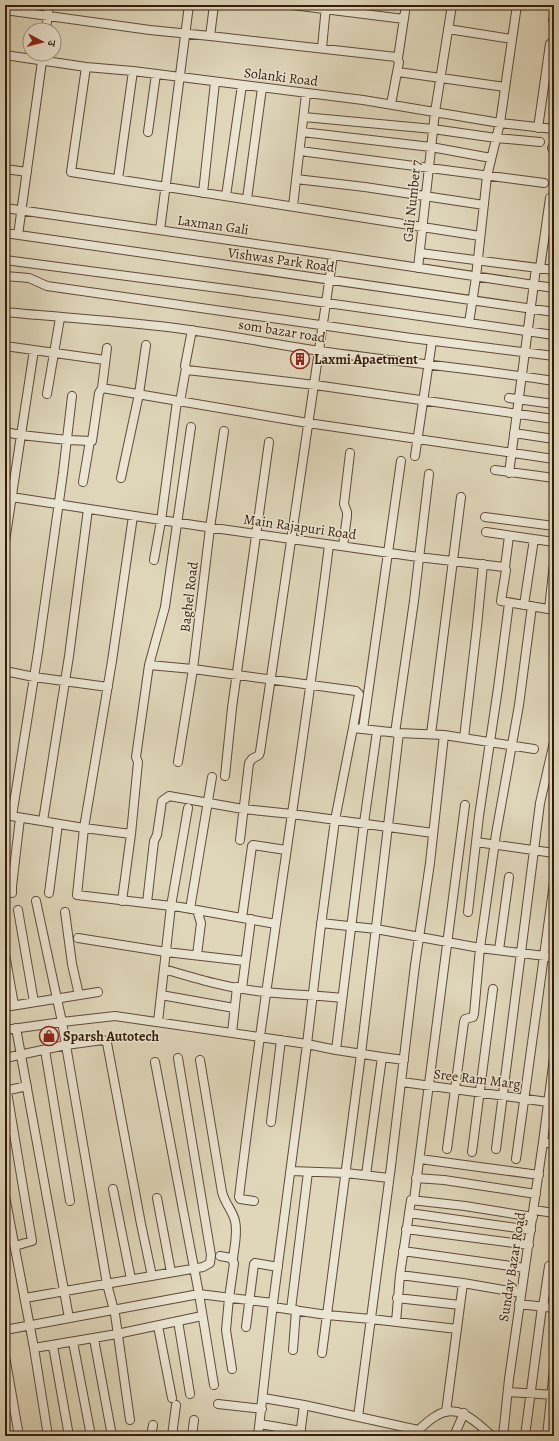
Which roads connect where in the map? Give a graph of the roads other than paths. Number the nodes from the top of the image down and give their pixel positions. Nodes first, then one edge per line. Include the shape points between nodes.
1 (49, 5) edge
2 (189, 5) edge
3 (214, 5) edge
4 (292, 5) edge
5 (406, 5) edge
6 (452, 5) edge
7 (517, 5) edge
8 (326, 7) edge
9 (5, 10) edge
10 (48, 16) junction
11 (404, 19) junction
12 (47, 22) edge
13 (448, 29) junction
14 (186, 33) junction
15 (210, 36) junction
16 (512, 39) junction
17 (554, 42) edge
18 (322, 48) junction
19 (5, 55) edge
20 (22, 56) edge
21 (398, 58) junction
22 (41, 62) edge
23 (62, 62) edge
24 (86, 67) junction
25 (133, 71) junction
26 (398, 72) junction
27 (156, 74) junction
28 (180, 78) junction
29 (440, 78) junction
30 (215, 82) junction
31 (242, 85) junction
32 (505, 87) junction
33 (262, 88) junction
34 (306, 94) junction
35 (391, 104) junction
36 (434, 112) junction
37 (304, 117) junction
38 (500, 123) junction
39 (538, 128) junction
40 (433, 129) junction
41 (554, 129) edge
42 (148, 132) dead end
43 (302, 132) junction
44 (496, 138) junction
45 (540, 142) dead end
46 (431, 147) junction
47 (300, 150) junction
48 (491, 158) junction
49 (429, 167) junction
50 (5, 169) edge
51 (27, 172) junction
52 (487, 176) junction
53 (118, 179) junction
54 (296, 180) junction
55 (544, 183) dead end
56 (165, 187) junction
57 (202, 192) junction
58 (226, 196) junction
59 (426, 196) junction
60 (550, 198) dead end
61 (247, 199) junction
62 (484, 205) junction
63 (293, 206) junction
64 (5, 208) edge
65 (22, 210) junction
66 (422, 227) junction
67 (160, 230) junction
68 (5, 233) edge
69 (18, 235) junction
70 (480, 236) junction
71 (420, 253) junction
72 (333, 255) junction
73 (5, 260) edge
74 (477, 261) junction
75 (418, 268) junction
76 (538, 268) junction
77 (554, 270) edge
78 (5, 276) edge
79 (476, 277) junction
80 (330, 280) junction
81 (534, 286) junction
82 (554, 288) edge
83 (473, 300) junction
84 (326, 303) junction
85 (531, 308) junction
86 (5, 312) edge
87 (554, 312) edge
88 (60, 318) junction
89 (469, 323) junction
90 (324, 325) junction
91 (192, 330) junction
92 (527, 332) junction
93 (554, 335) edge
94 (432, 341) junction
95 (146, 344) dead end
96 (5, 346) edge
97 (107, 348) dead end
98 (34, 350) junction
99 (319, 351) junction
100 (54, 352) junction
101 (525, 353) junction
102 (554, 356) edge
103 (105, 360) junction
104 (429, 364) junction
105 (186, 368) junction
106 (522, 376) junction
107 (554, 381) edge
108 (315, 385) junction
109 (102, 388) junction
110 (47, 394) dead end
111 (139, 394) junction
112 (72, 396) dead end
113 (509, 398) dead end
114 (519, 399) junction
115 (423, 401) junction
116 (178, 402) junction
117 (554, 404) edge
118 (517, 415) junction
119 (554, 419) edge
120 (308, 423) junction
121 (191, 427) dead end
122 (224, 431) dead end
123 (5, 432) edge
124 (514, 433) junction
125 (21, 435) junction
126 (417, 439) junction
127 (554, 439) edge
128 (67, 440) junction
129 (90, 441) junction
130 (269, 442) dead end
131 (512, 452) junction
132 (350, 453) dead end
133 (415, 456) dead end
134 (554, 459) edge
135 (402, 460) dead end
136 (495, 470) dead end
137 (509, 473) junction
138 (429, 474) dead end
139 (121, 478) dead end
140 (554, 478) edge
141 (83, 482) dead end
142 (8, 496) edge
143 (461, 497) dead end
144 (59, 505) junction
145 (88, 509) junction
146 (133, 516) junction
147 (485, 517) dead end
148 (161, 520) junction
149 (178, 522) junction
150 (554, 526) edge
151 (210, 528) junction
152 (486, 532) dead end
153 (257, 534) junction
154 (509, 536) junction
155 (291, 539) junction
156 (534, 539) junction
157 (5, 542) edge
158 (554, 542) edge
159 (329, 544) junction
160 (343, 546) junction
161 (388, 553) junction
162 (418, 558) junction
163 (154, 560) dead end
164 (454, 561) junction
165 (554, 563) edge
166 (483, 564) junction
167 (505, 567) junction
168 (508, 603) junction
169 (528, 606) junction
170 (551, 609) edge
171 (149, 665) junction
172 (193, 669) junction
173 (5, 671) edge
174 (237, 675) junction
175 (34, 677) junction
176 (270, 679) junction
177 (64, 681) junction
178 (311, 685) junction
179 (108, 687) junction
180 (353, 728) junction
181 (364, 729) junction
182 (377, 731) junction
183 (397, 733) junction
184 (431, 734) junction
185 (444, 735) junction
186 (464, 738) junction
187 (490, 742) junction
188 (554, 742) edge
189 (512, 745) junction
190 (534, 749) dead end
191 (178, 762) dead end
192 (212, 776) dead end
193 (225, 776) dead end
194 (208, 803) junction
195 (465, 805) dead end
196 (188, 808) dead end
197 (243, 809) junction
198 (292, 814) junction
199 (12, 816) edge
200 (335, 820) junction
201 (43, 821) junction
202 (364, 823) junction
203 (58, 824) junction
204 (389, 827) junction
205 (84, 828) junction
206 (433, 833) junction
207 (131, 834) junction
208 (240, 840) dead end
209 (476, 842) junction
210 (494, 844) junction
211 (286, 850) junction
212 (534, 850) junction
213 (554, 853) edge
214 (509, 877) dead end
215 (554, 883) edge
216 (12, 893) dead end
217 (49, 893) dead end
218 (36, 901) dead end
219 (122, 901) junction
220 (148, 903) junction
221 (171, 906) junction
222 (194, 909) junction
223 (18, 910) dead end
224 (64, 912) dead end
225 (468, 912) dead end
226 (242, 918) junction
227 (252, 919) junction
228 (321, 923) junction
229 (276, 924) junction
230 (351, 926) junction
231 (376, 929) junction
232 (420, 936) junction
233 (78, 938) dead end
234 (448, 942) junction
235 (480, 948) junction
236 (499, 950) junction
237 (166, 952) junction
238 (521, 953) junction
239 (5, 954) edge
240 (197, 956) junction
241 (545, 956) junction
242 (554, 958) edge
243 (245, 961) junction
244 (164, 969) junction
245 (239, 988) junction
246 (493, 989) dead end
247 (98, 992) dead end
248 (265, 992) junction
249 (312, 994) junction
250 (79, 995) junction
251 (161, 995) junction
252 (342, 998) junction
253 (57, 999) junction
254 (34, 1002) junction
255 (14, 1005) junction
256 (5, 1007) edge
257 (234, 1008) junction
258 (62, 1022) junction
259 (158, 1022) junction
260 (16, 1028) junction
261 (5, 1030) edge
262 (232, 1032) junction
263 (259, 1036) junction
264 (281, 1040) junction
265 (307, 1044) junction
266 (66, 1045) junction
267 (45, 1050) junction
268 (336, 1050) junction
269 (21, 1054) junction
270 (361, 1054) junction
271 (382, 1057) junction
272 (5, 1058) edge
273 (178, 1058) dead end
274 (554, 1058) edge
275 (200, 1060) dead end
276 (404, 1060) junction
277 (155, 1062) dead end
278 (402, 1082) junction
279 (27, 1086) junction
280 (429, 1086) junction
281 (455, 1089) junction
282 (480, 1092) junction
283 (503, 1095) junction
284 (525, 1098) junction
285 (548, 1102) junction
286 (271, 1122) dead end
287 (543, 1142) junction
288 (554, 1144) edge
289 (447, 1148) dead end
290 (496, 1149) dead end
291 (472, 1152) dead end
292 (420, 1159) junction
293 (516, 1159) dead end
294 (291, 1171) junction
295 (308, 1172) junction
296 (346, 1173) junction
297 (366, 1175) junction
298 (538, 1175) junction
299 (389, 1178) junction
300 (416, 1178) junction
301 (113, 1189) dead end
302 (536, 1194) junction
303 (5, 1196) edge
304 (157, 1198) dead end
305 (70, 1200) dead end
306 (414, 1200) junction
307 (254, 1201) dead end
308 (408, 1213) junction
309 (534, 1213) junction
310 (554, 1213) edge
311 (8, 1227) edge
312 (406, 1229) junction
313 (531, 1230) junction
314 (529, 1245) junction
315 (15, 1246) junction
316 (403, 1251) junction
317 (220, 1256) dead end
318 (232, 1259) junction
319 (549, 1266) dead end
320 (278, 1267) junction
321 (194, 1268) junction
322 (525, 1268) junction
323 (171, 1272) junction
324 (400, 1275) junction
325 (152, 1276) junction
326 (131, 1279) junction
327 (464, 1283) junction
328 (107, 1284) junction
329 (64, 1291) junction
330 (521, 1293) junction
331 (199, 1294) junction
332 (25, 1298) junction
333 (229, 1298) junction
334 (397, 1298) junction
335 (249, 1300) junction
336 (520, 1304) junction
337 (273, 1305) junction
338 (460, 1306) junction
339 (543, 1307) junction
340 (554, 1308) edge
341 (114, 1309) junction
342 (294, 1310) junction
343 (327, 1315) junction
344 (202, 1316) junction
345 (69, 1318) junction
346 (371, 1319) junction
347 (178, 1321) junction
348 (396, 1322) junction
349 (30, 1325) junction
350 (158, 1326) junction
351 (246, 1327) dead end
352 (457, 1329) junction
353 (5, 1330) edge
354 (117, 1334) junction
355 (94, 1338) junction
356 (73, 1342) junction
357 (53, 1346) junction
358 (34, 1348) junction
359 (293, 1350) dead end
360 (322, 1352) dead end
361 (5, 1356) edge
362 (232, 1369) dead end
363 (554, 1369) edge
364 (214, 1385) dead end
365 (508, 1392) junction
366 (530, 1393) junction
367 (190, 1394) dead end
368 (552, 1395) edge
369 (263, 1398) junction
370 (218, 1404) dead end
371 (304, 1405) junction
372 (262, 1409) junction
373 (446, 1412) junction
374 (464, 1413) junction
375 (358, 1417) junction
376 (130, 1420) dead end
377 (194, 1420) dead end
378 (260, 1424) junction
379 (153, 1425) dead end
380 (418, 1430) junction
381 (300, 1433) edge
382 (19, 1436) edge
383 (48, 1436) edge
384 (69, 1436) edge
385 (91, 1436) edge
386 (112, 1436) edge
387 (151, 1436) edge
388 (172, 1436) edge
389 (192, 1436) edge
390 (258, 1436) edge
391 (412, 1436) edge
392 (454, 1436) edge
393 (492, 1436) edge
394 (503, 1436) edge
395 (525, 1436) edge
396 (549, 1436) edge

1 - 10 street
2 - 14 street
3 - 15 street
4 - 8 street
5 - 11 street
6 - 13 street, Gali Number 7
7 - 16 street
8 - 11 street
8 - 18 street
9 - 10 street
10 - 12 street
10 - 14 street
11 - 21 street
13 - 16 street
13 - 29 street, Gali Number 7
14 - 15 street
14 - 28 street
15 - 18 street
16 - 32 street
17 - 39 street via 550,43
18 - 21 street via 392,55
19 - 20 street, Solanki Road
21 - 26 street
22 - 51 street
23 - 24 street, Solanki Road
24 - 25 street, Solanki Road
24 - 53 street via 71,172
25 - 27 street, Solanki Road
25 - 53 street
26 - 29 street
26 - 35 street
27 - 28 street, Solanki Road
27 - 42 street
28 - 30 street, Solanki Road
28 - 56 street
29 - 32 street
29 - 36 street, Gali Number 7
30 - 31 street, Solanki Road
30 - 57 street
31 - 33 street, Solanki Road
31 - 58 street
32 - 38 street
33 - 34 street, Solanki Road
33 - 61 street
34 - 35 street, Solanki Road
34 - 37 street
35 - 36 street, Solanki Road
36 - 38 street, Solanki Road
36 - 40 street, Gali Number 7
37 - 40 street
37 - 43 street
38 - 39 street, Solanki Road
38 - 44 street
39 - 41 street, Solanki Road
40 - 44 street
40 - 46 street, Gali Number 7
43 - 46 street
43 - 47 street
44 - 45 street
44 - 48 street
46 - 48 street
46 - 49 street, Gali Number 7
47 - 49 street
47 - 54 street
48 - 52 street
49 - 52 street
49 - 59 street, Gali Number 7
50 - 51 street
51 - 65 street
52 - 55 street
52 - 62 street
53 - 56 street
54 - 59 street
54 - 63 street
56 - 57 street
56 - 67 street
57 - 58 street
58 - 61 street
59 - 62 street
59 - 66 street, Gali Number 7
60 - 76 street
61 - 63 street
62 - 70 street
63 - 66 street
64 - 65 street, Laxman Gali
65 - 67 street, Laxman Gali
65 - 69 street
66 - 70 street
66 - 71 street, Gali Number 7
67 - 72 street, Laxman Gali
68 - 69 street, Vishwas Park Road
69 - 80 street, Vishwas Park Road
70 - 74 street
71 - 74 street, Gali Number 7
71 - 75 street
72 - 75 street, Laxman Gali
72 - 80 street
73 - 84 street
74 - 76 street, Gali Number 7
74 - 79 street
75 - 79 street, Laxman Gali
76 - 77 street, Gali Number 7
76 - 81 street
78 - 90 street via 29,278 47,286
79 - 81 street, Laxman Gali
79 - 83 street
80 - 83 street, Vishwas Park Road
80 - 84 street
81 - 82 street, Laxman Gali
81 - 85 street
83 - 85 street, Vishwas Park Road
83 - 89 street
84 - 89 street
84 - 90 street
85 - 87 street, Vishwas Park Road
85 - 92 street
86 - 88 street, som bazar road
88 - 91 street, som bazar road via 98,319
88 - 100 street
89 - 92 street
90 - 94 street
90 - 99 street
91 - 99 street, som bazar road
91 - 105 street
92 - 93 street
92 - 101 street
94 - 101 street
94 - 104 street
95 - 111 street
96 - 98 street
97 - 103 street
98 - 100 street
98 - 125 street
99 - 104 street, som bazar road
99 - 108 street
100 - 103 street
100 - 110 street
101 - 102 street
101 - 106 street
103 - 109 street
104 - 106 street, som bazar road
104 - 115 street
105 - 108 street
105 - 116 street
106 - 107 street, som bazar road
106 - 114 street
108 - 115 street
108 - 120 street
109 - 111 street
109 - 129 street
111 - 116 street
111 - 139 street
112 - 128 street
113 - 114 street
114 - 117 street
114 - 118 street
115 - 118 street
115 - 126 street
116 - 120 street
116 - 148 street
118 - 119 street
118 - 124 street
120 - 126 street
120 - 155 street
121 - 149 street
122 - 151 street, Baghel Road
123 - 125 street
124 - 127 street
124 - 131 street
125 - 128 street
125 - 142 street
126 - 131 street
126 - 133 street
128 - 129 street
128 - 144 street
129 - 141 street
130 - 153 street
131 - 134 street
131 - 137 street
132 - 160 street via 344,504 347,516
135 - 161 street
136 - 137 street
137 - 140 street
138 - 162 street
142 - 144 street, Main Rajapuri Road
142 - 157 street
143 - 164 street
144 - 145 street, Main Rajapuri Road
144 - 175 street
145 - 146 street, Main Rajapuri Road
145 - 177 street
146 - 148 street, Main Rajapuri Road
146 - 179 street
147 - 150 street
148 - 149 street, Main Rajapuri Road
148 - 163 street
149 - 151 street, Main Rajapuri Road
149 - 171 street via 165,607
151 - 153 street, Main Rajapuri Road
151 - 172 street, Baghel Road
152 - 154 street
153 - 155 street, Main Rajapuri Road
153 - 174 street
154 - 156 street
154 - 167 street
155 - 159 street, Main Rajapuri Road
155 - 176 street
156 - 158 street
156 - 169 street
159 - 160 street, Main Rajapuri Road
159 - 178 street
160 - 161 street, Main Rajapuri Road
161 - 162 street, Main Rajapuri Road
161 - 181 street
162 - 164 street, Main Rajapuri Road
162 - 183 street
164 - 166 street, Main Rajapuri Road
164 - 184 street
165 - 170 street
166 - 167 street, Main Rajapuri Road
166 - 186 street
167 - 168 street via 501,600
168 - 169 street
168 - 187 street
169 - 170 street
169 - 189 street via 525,660
171 - 172 street
171 - 207 street via 136,757 138,762
172 - 174 street
172 - 191 street, Baghel Road
173 - 175 street
174 - 176 street
174 - 193 street
175 - 177 street
175 - 199 street
176 - 178 street
176 - 197 street via 260,754 249,763
177 - 179 street
177 - 201 street
178 - 180 street via 358,691
178 - 198 street
179 - 205 street
180 - 181 street
180 - 200 street
181 - 182 street
182 - 183 street
182 - 202 street
183 - 184 street
183 - 204 street
184 - 185 street
185 - 186 street
185 - 206 street
186 - 187 street
187 - 189 street
187 - 209 street
188 - 212 street via 540,803
189 - 190 street
189 - 210 street
192 - 194 street
194 - 197 street
194 - 220 street via 169,796 162,801 154,841
194 - 222 street
195 - 234 street
196 - 221 street
197 - 198 street
197 - 208 street
198 - 200 street
198 - 211 street
199 - 201 street
199 - 216 street
200 - 202 street
200 - 228 street
201 - 203 street
202 - 204 street
202 - 230 street
203 - 205 street
203 - 217 street
204 - 206 street
204 - 231 street
205 - 207 street
205 - 219 street via 77,895
206 - 232 street
207 - 219 street
209 - 210 street
209 - 225 street
210 - 212 street
210 - 235 street
211 - 226 street via 252,846
211 - 229 street
212 - 213 street
212 - 238 street
214 - 236 street
215 - 241 street
218 - 253 street
219 - 220 street
220 - 221 street
221 - 222 street
221 - 237 street
222 - 226 street
222 - 240 street via 202,923
223 - 254 street
224 - 250 street
226 - 227 street
227 - 229 street
227 - 243 street
228 - 230 street
228 - 249 street
229 - 248 street
230 - 231 street
230 - 252 street
231 - 232 street
231 - 270 street
232 - 234 street
232 - 276 street
233 - 237 street
234 - 235 street
234 - 280 street
235 - 236 street
235 - 281 street via 474,1014 473,1017 464,1020
236 - 238 street
237 - 240 street
237 - 244 street
238 - 241 street
238 - 283 street
239 - 255 street
240 - 243 street
241 - 242 street
241 - 284 street
243 - 245 street
244 - 245 street
244 - 251 street
245 - 248 street
245 - 257 street
246 - 282 street
247 - 250 street
248 - 249 street
248 - 263 street
249 - 252 street
249 - 265 street
250 - 253 street
251 - 257 street
251 - 259 street
252 - 268 street
253 - 254 street
253 - 258 street
254 - 255 street
255 - 256 street
257 - 262 street
258 - 259 street via 110,1016
258 - 260 street
258 - 266 street
259 - 262 street
260 - 261 street
260 - 269 street
262 - 263 street
263 - 264 street
263 - 307 street via 239,1197 242,1200
264 - 265 street
264 - 286 street
265 - 268 street
265 - 294 street
266 - 267 street
266 - 325 street via 103,1040 108,1046
266 - 328 street
267 - 269 street
267 - 305 street
268 - 270 street
269 - 272 street
269 - 279 street
270 - 271 street
270 - 296 street
271 - 276 street
271 - 297 street
273 - 321 street via 211,1260 208,1265
274 - 285 street, Sunday Bazar Road
275 - 318 street via 222,1192 236,1226
276 - 278 street
277 - 321 street
278 - 280 street, Sree Ram Marg
278 - 299 street
279 - 315 street via 8,1092 32,1241
279 - 329 street
280 - 281 street, Sree Ram Marg
280 - 292 street
281 - 282 street, Sree Ram Marg
281 - 289 street
282 - 283 street, Sree Ram Marg
282 - 291 street
283 - 284 street, Sree Ram Marg
283 - 290 street
284 - 285 street, Sree Ram Marg
284 - 293 street
285 - 287 street, Sunday Bazar Road
287 - 288 street
287 - 298 street, Sunday Bazar Road
292 - 298 street
292 - 300 street
294 - 295 street
294 - 320 street
295 - 296 street
295 - 342 street
296 - 297 street
296 - 343 street
297 - 299 street
298 - 302 street, Sunday Bazar Road
299 - 346 street
300 - 302 street
300 - 306 street
301 - 326 street
302 - 309 street, Sunday Bazar Road
303 - 311 street
304 - 323 street
306 - 308 street via 410,1200
306 - 309 street
308 - 312 street
308 - 313 street
309 - 310 street
309 - 313 street, Sunday Bazar Road
311 - 315 street
312 - 314 street
312 - 316 street
313 - 314 street, Sunday Bazar Road
314 - 322 street, Sunday Bazar Road
315 - 332 street
316 - 322 street
316 - 324 street
317 - 318 street
318 - 333 street via 234,1263
319 - 339 street
320 - 335 street via 254,1264
320 - 337 street
321 - 323 street
321 - 331 street
322 - 330 street, Sunday Bazar Road
323 - 325 street
324 - 327 street
324 - 334 street
325 - 326 street
326 - 328 street
327 - 330 street
327 - 338 street
328 - 329 street
328 - 341 street
329 - 332 street
329 - 345 street
330 - 336 street, Sunday Bazar Road
331 - 333 street
331 - 341 street
331 - 344 street
332 - 349 street
333 - 335 street
333 - 362 street via 226,1332
334 - 338 street
334 - 348 street
335 - 337 street
335 - 351 street
336 - 339 street
336 - 365 street, Sunday Bazar Road
337 - 342 street
337 - 369 street
338 - 352 street
339 - 340 street
339 - 366 street
341 - 345 street
341 - 354 street
342 - 343 street
342 - 359 street
343 - 346 street
343 - 360 street
344 - 347 street
344 - 364 street
345 - 349 street
346 - 348 street
346 - 375 street
347 - 350 street
347 - 367 street
348 - 352 street
349 - 353 street
349 - 358 street
350 - 354 street
350 - 388 street via 174,1401
352 - 373 street
354 - 355 street
354 - 376 street
355 - 356 street
355 - 386 street
356 - 357 street
356 - 385 street
357 - 358 street
357 - 384 street
358 - 383 street
361 - 382 street
363 - 368 street
365 - 366 street
365 - 394 street, Sunday Bazar Road
366 - 368 street
366 - 395 street
368 - 396 street
369 - 371 street
369 - 372 street
370 - 372 street
371 - 375 street
371 - 381 street
372 - 378 street
373 - 374 street
373 - 380 street via 436,1416
374 - 392 street
374 - 393 street
375 - 380 street
377 - 389 street
378 - 381 street
378 - 390 street
379 - 387 street
380 - 391 street

